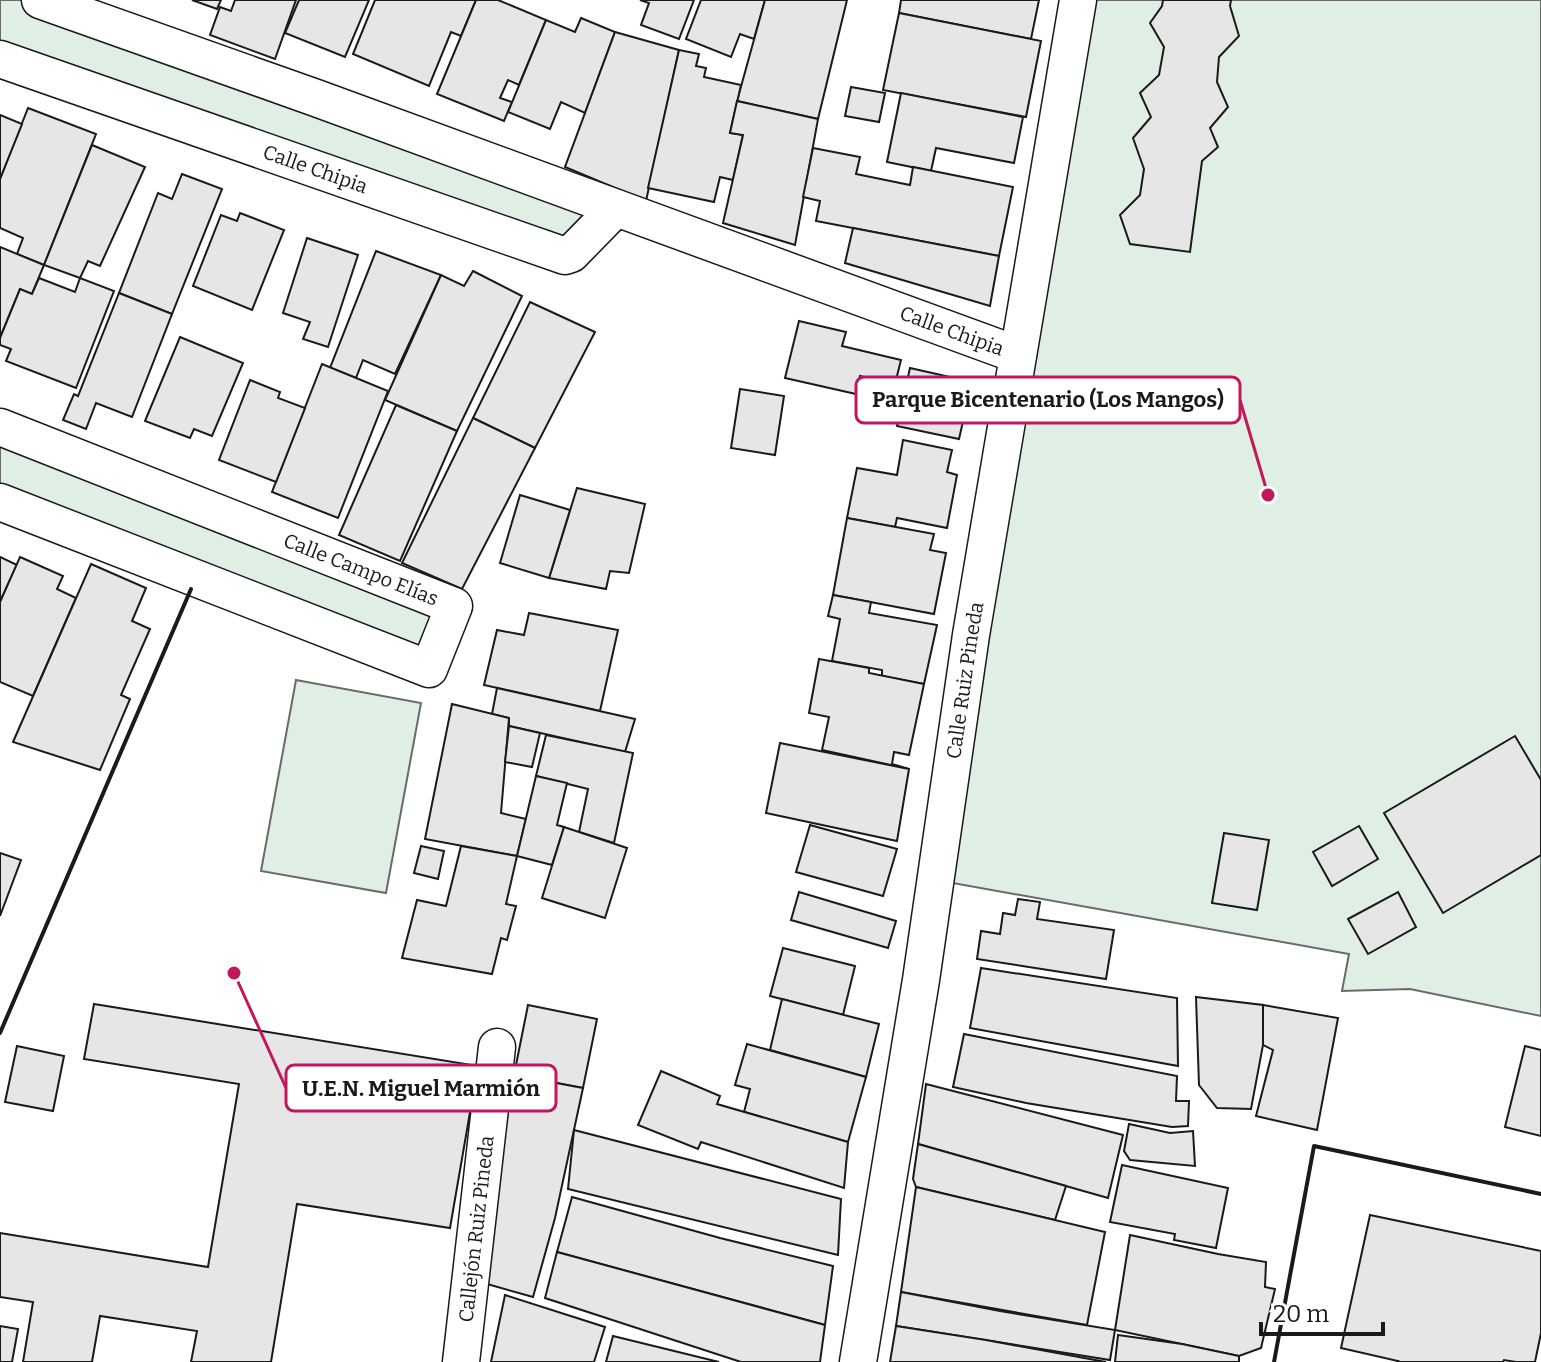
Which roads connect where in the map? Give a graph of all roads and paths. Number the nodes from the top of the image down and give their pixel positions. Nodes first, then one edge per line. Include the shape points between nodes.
1 (40, 0) edge
2 (1078, 0) edge
3 (0, 59) edge
4 (616, 208) junction
5 (1018, 355) junction
6 (0, 427) edge
7 (0, 502) edge
8 (497, 1047) dead end
9 (461, 1362) edge
10 (858, 1362) edge

1 - 4 street, Calle Chipia
2 - 5 street, Calle Ruiz Pineda
3 - 4 street, Calle Chipia via 565,256
4 - 5 street, Calle Chipia
5 - 10 street, Calle Ruiz Pineda
6 - 7 street, Calle Campo Elías via 454,606 429,669
8 - 9 street, Callejón Ruiz Pineda

